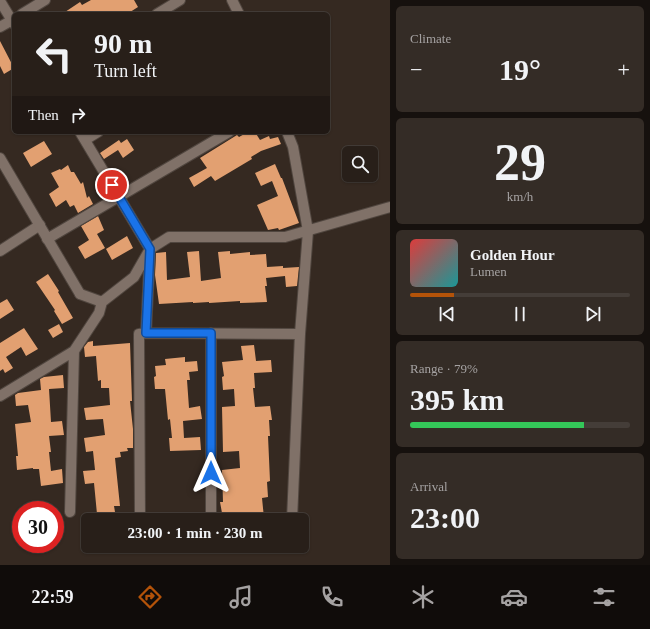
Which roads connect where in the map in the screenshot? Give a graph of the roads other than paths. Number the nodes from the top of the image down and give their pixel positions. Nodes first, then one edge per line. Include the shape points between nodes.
1 (45, 0) edge
2 (180, 0) edge
3 (232, 0) edge
4 (0, 1) edge
5 (25, 12) edge
6 (160, 12) edge
7 (238, 12) edge
8 (12, 19) edge
9 (12, 21) edge
10 (0, 27) edge
11 (226, 134) edge
12 (288, 134) edge
13 (82, 136) edge
14 (0, 158) edge
15 (3, 171) edge
16 (119, 196) junction
17 (390, 207) edge
18 (40, 225) junction
19 (308, 231) junction
20 (47, 239) junction
21 (150, 249) junction
22 (0, 252) edge
23 (102, 302) junction
24 (146, 333) junction
25 (211, 333) junction
26 (300, 334) junction
27 (74, 351) junction
28 (0, 396) edge
29 (70, 512) dead end
30 (140, 513) edge
31 (211, 513) edge
32 (292, 513) edge

1 - 5 street
2 - 6 street
3 - 7 street
4 - 8 street
9 - 10 street
11 - 16 street
12 - 19 street via 293,147
13 - 16 street
14 - 15 street
15 - 18 street
16 - 20 street
16 - 21 street
17 - 19 street
18 - 20 street
18 - 22 street
19 - 21 street via 285,237 169,237
19 - 26 street
20 - 23 street via 80,294
21 - 23 street via 134,277
21 - 24 street
23 - 27 street via 99,313
24 - 25 street
24 - 30 street via 139,334
25 - 26 street
25 - 31 street
26 - 32 street
27 - 28 street
27 - 29 street

